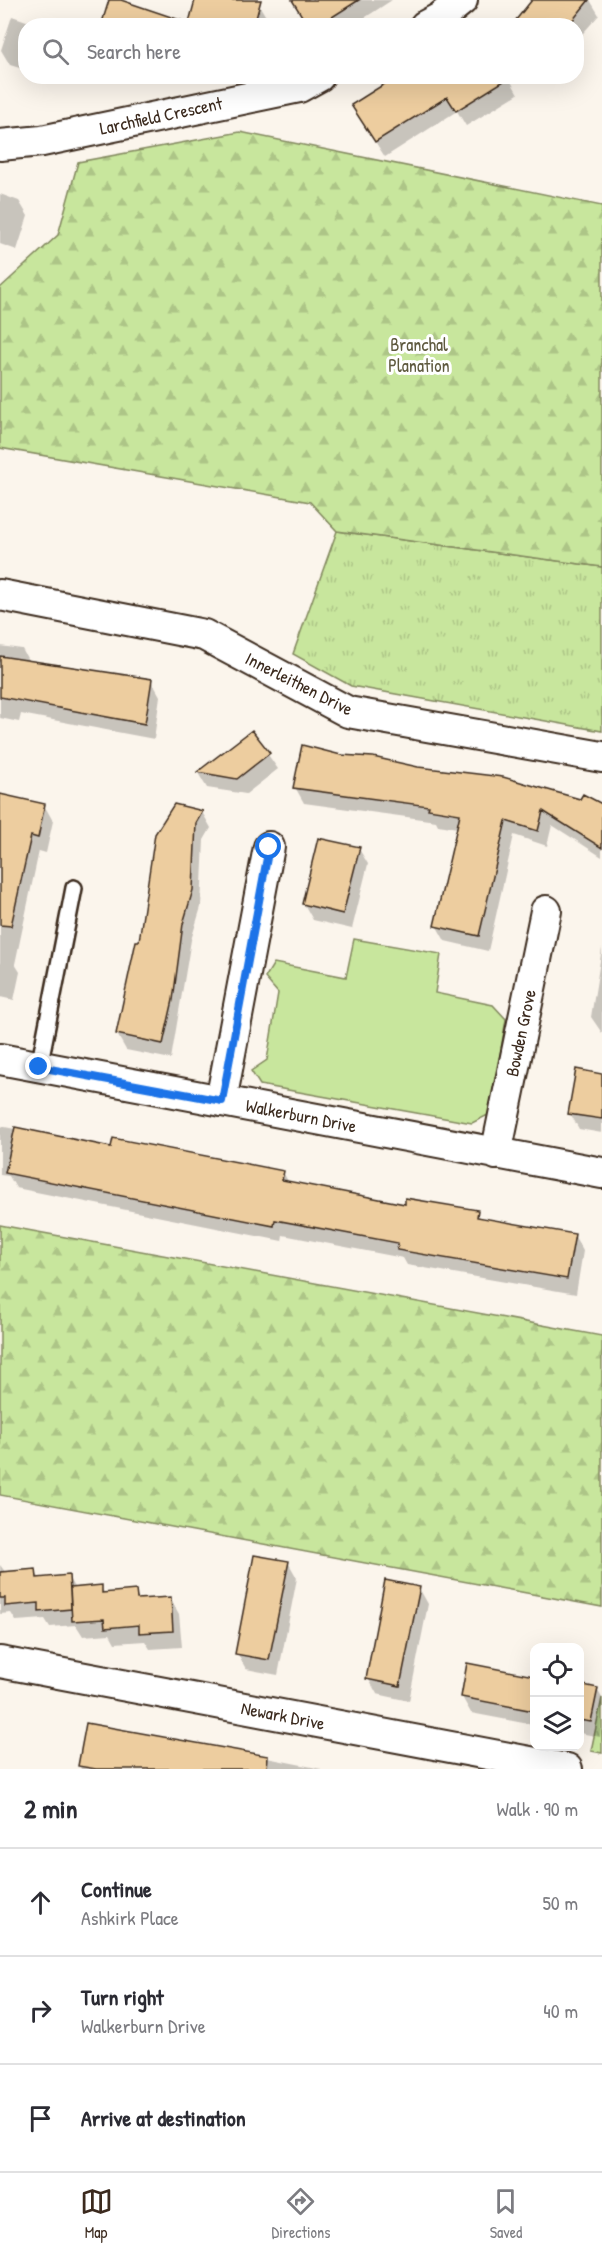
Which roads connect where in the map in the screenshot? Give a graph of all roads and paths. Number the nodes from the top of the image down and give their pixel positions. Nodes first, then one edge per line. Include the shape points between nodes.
1 (462, 0) edge
2 (440, 18) edge
3 (299, 84) edge
4 (0, 145) edge
5 (0, 595) edge
6 (602, 757) edge
7 (269, 847) dead end
8 (74, 888) dead end
9 (546, 911) dead end
10 (0, 1059) edge
11 (39, 1067) junction
12 (222, 1101) junction
13 (496, 1154) junction
14 (602, 1173) edge
15 (0, 1662) edge
16 (567, 1769) edge

1 - 2 street
3 - 4 street, Larchfield Crescent via 42,141
5 - 6 street, Innerleithen Drive via 204,635 348,712
7 - 12 street
8 - 11 lane
9 - 13 street, Bowden Grove
10 - 11 street, Walkerburn Drive
11 - 12 street, Walkerburn Drive
12 - 13 street, Walkerburn Drive
13 - 14 street, Walkerburn Drive
15 - 16 street, Newark Drive

